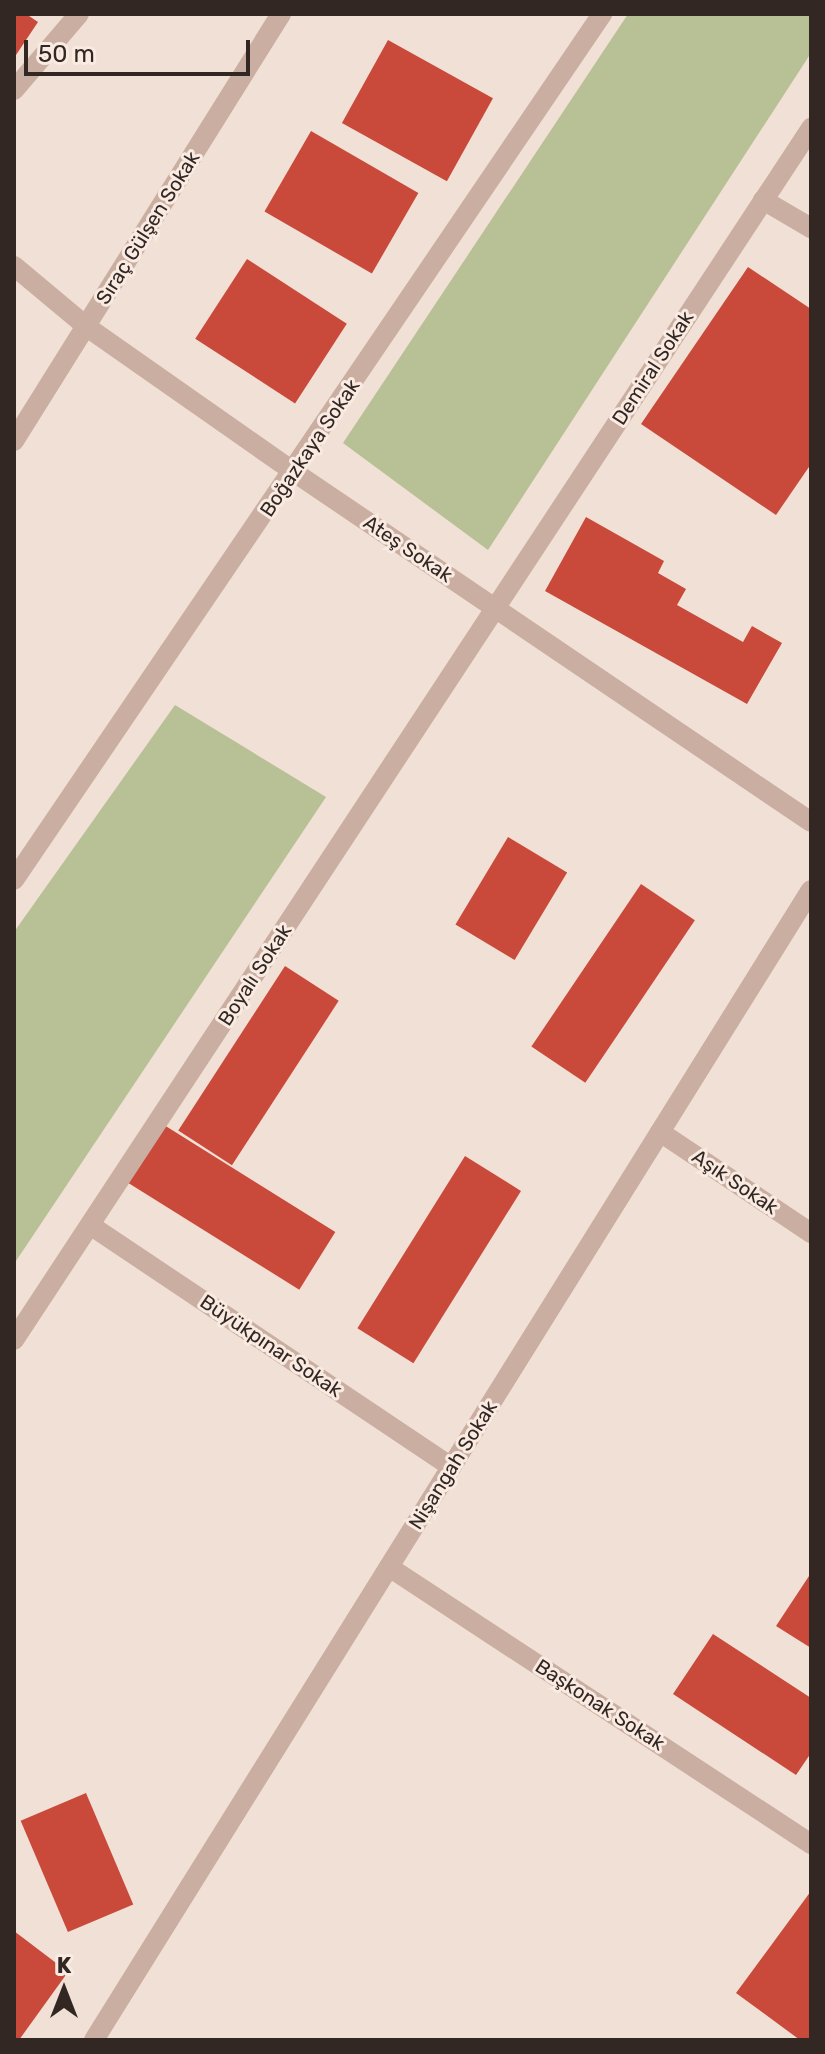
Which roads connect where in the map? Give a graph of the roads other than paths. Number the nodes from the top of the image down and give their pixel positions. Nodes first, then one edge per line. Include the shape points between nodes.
1 (79, 14) edge
2 (281, 14) edge
3 (602, 14) edge
4 (14, 90) edge
5 (811, 128) edge
6 (763, 200) junction
7 (811, 228) edge
8 (14, 266) edge
9 (87, 327) junction
10 (14, 441) edge
11 (294, 472) junction
12 (496, 609) junction
13 (811, 822) edge
14 (14, 880) edge
15 (811, 890) edge
16 (660, 1132) junction
17 (90, 1225) junction
18 (811, 1233) edge
19 (14, 1340) edge
20 (451, 1467) junction
21 (389, 1567) junction
22 (811, 1844) edge
23 (94, 2040) edge

1 - 4 street
2 - 9 street, Sıraç Gülşen Sokak
3 - 11 street, Boğazkaya Sokak
5 - 6 street, Demiral Sokak
6 - 7 street
6 - 12 street, Demiral Sokak
8 - 9 street, Ateş Sokak
9 - 10 street, Sıraç Gülşen Sokak
9 - 11 street, Ateş Sokak
11 - 12 street, Ateş Sokak
11 - 14 street, Boğazkaya Sokak
12 - 13 street, Ateş Sokak
12 - 17 street, Boyalı Sokak
15 - 16 street, Nişangah Sokak
16 - 18 street, Aşık Sokak
16 - 20 street, Nişangah Sokak
17 - 19 street, Boyalı Sokak
17 - 20 street, Büyükpınar Sokak
20 - 21 street, Nişangah Sokak
21 - 22 street, Başkonak Sokak
21 - 23 street, Nişangah Sokak

